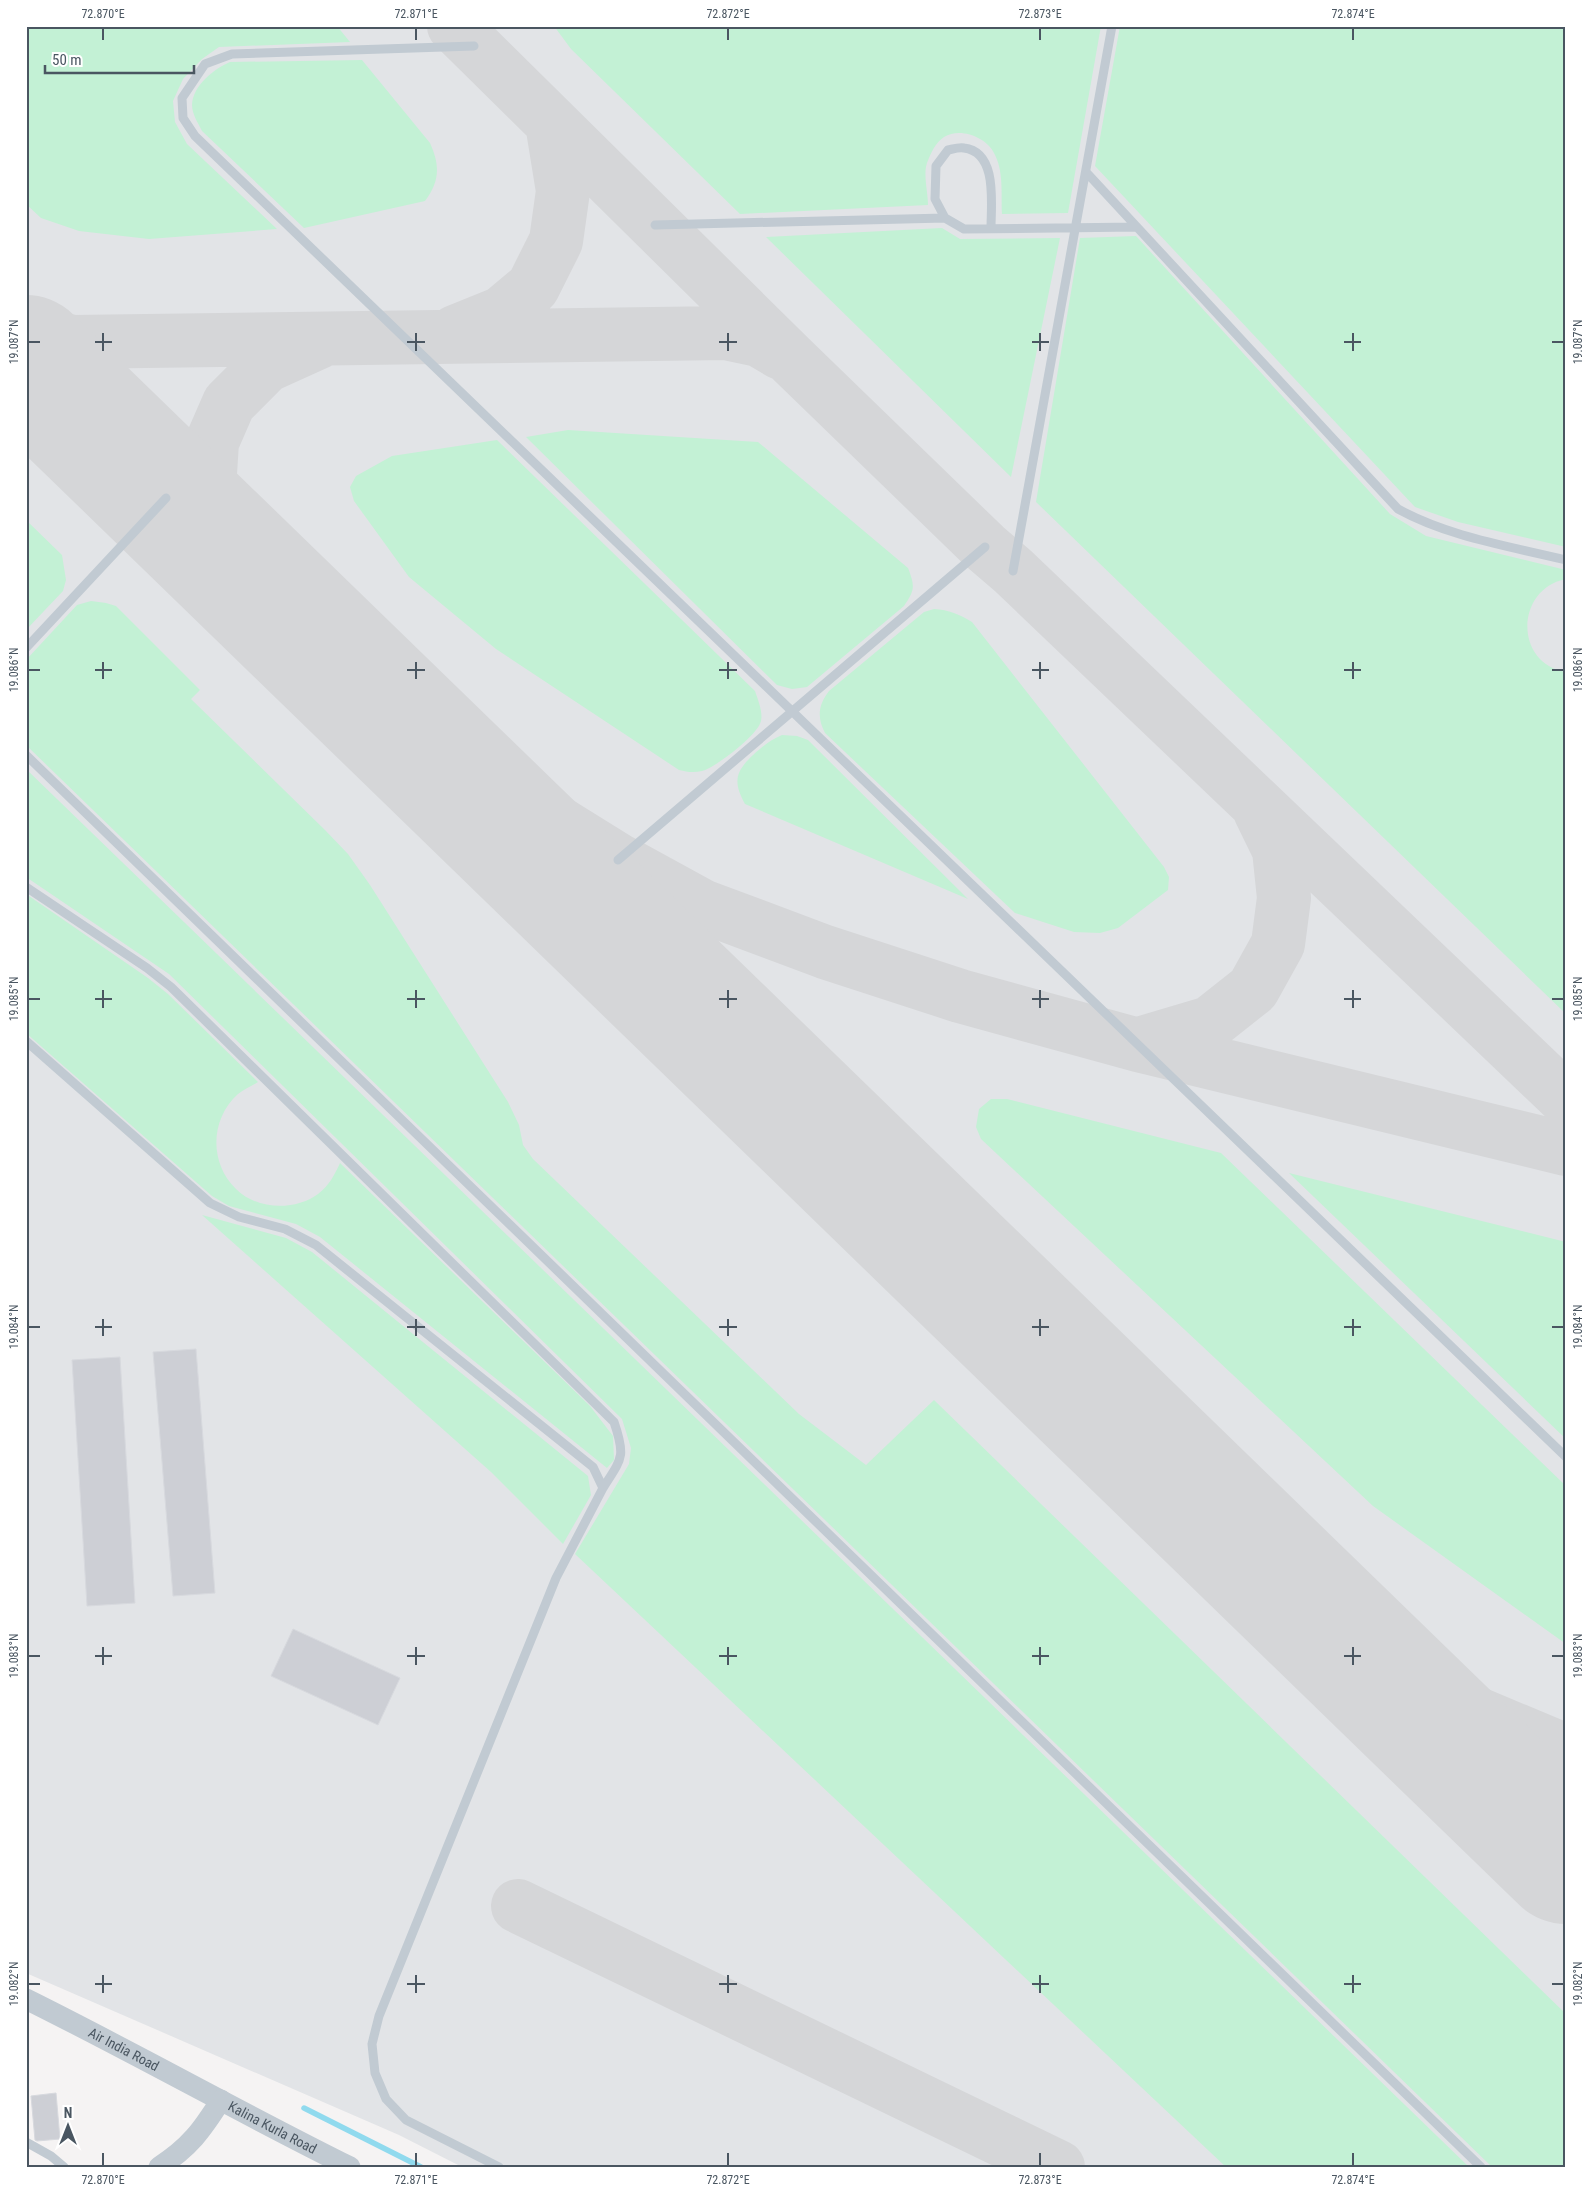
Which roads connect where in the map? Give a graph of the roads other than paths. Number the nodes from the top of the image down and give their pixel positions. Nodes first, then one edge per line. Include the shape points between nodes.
1 (1112, 26) edge
2 (474, 46) dead end
3 (1086, 172) junction
4 (945, 218) junction
5 (655, 225) dead end
6 (1137, 227) junction
7 (991, 228) junction
8 (1076, 228) junction
9 (166, 498) dead end
10 (985, 547) dead end
11 (1566, 560) edge
12 (1013, 571) dead end
13 (26, 648) edge
14 (792, 712) junction
15 (26, 755) edge
16 (618, 860) dead end
17 (26, 887) edge
18 (26, 1041) edge
19 (1566, 1457) edge
20 (603, 1488) junction
21 (26, 1999) edge
22 (221, 2100) junction
23 (26, 2142) edge
24 (64, 2167) edge
25 (159, 2167) edge
26 (350, 2167) edge
27 (500, 2167) edge
28 (1481, 2167) edge

1 - 3 lane
2 - 14 lane via 232,54 205,64 182,98 183,118 195,136
3 - 6 lane
3 - 8 lane
4 - 5 lane
4 - 7 lane via 964,229
4 - 7 lane via 935,199 936,166 948,150 964,148 978,153 990,173
6 - 8 lane
6 - 11 lane via 1398,509 1420,522 1447,531
7 - 8 lane
8 - 12 lane
9 - 13 lane
10 - 14 lane
14 - 16 lane
14 - 19 lane
15 - 28 lane
17 - 20 lane via 171,987 614,1422 621,1442 621,1460
18 - 20 lane via 210,1203 239,1217 285,1229 316,1245 593,1467
20 - 27 lane via 556,1578 379,2016 372,2044 374,2073 386,2099 406,2120
21 - 22 street, Air India Road
22 - 25 street via 201,2133
22 - 26 street, Kalina Kurla Road
23 - 24 lane

